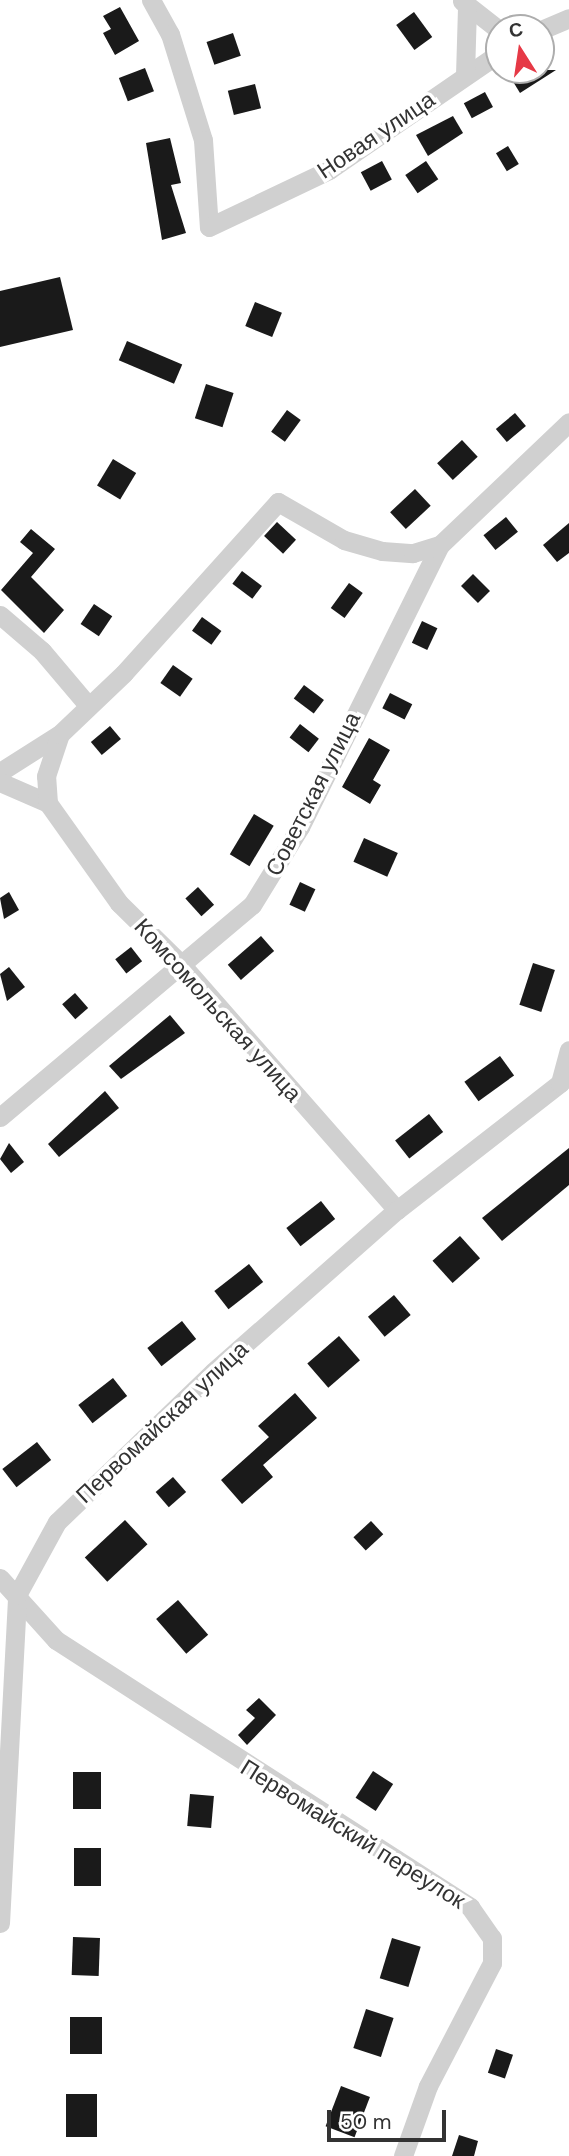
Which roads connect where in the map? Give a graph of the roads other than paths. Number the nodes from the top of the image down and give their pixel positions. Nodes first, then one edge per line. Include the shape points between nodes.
1 (151, 0) edge
2 (464, 4) edge
3 (485, 20) edge
4 (485, 62) edge
5 (464, 75) junction
6 (569, 422) edge
7 (440, 545) junction
8 (0, 615) edge
9 (86, 703) junction
10 (60, 734) junction
11 (0, 772) edge
12 (0, 782) edge
13 (48, 803) junction
14 (182, 965) junction
15 (569, 1050) edge
16 (564, 1088) edge
17 (0, 1118) edge
18 (397, 1210) junction
19 (0, 1577) edge
20 (17, 1595) junction
21 (0, 1923) edge
22 (403, 2156) edge

1 - 5 street, Новая улица via 170,34 203,139 209,227 329,170
2 - 3 street
2 - 5 street
4 - 5 street, Новая улица
6 - 7 street, Советская улица
7 - 9 street via 413,553 369,547 344,540 278,502 124,674
7 - 14 street, Советская улица via 273,875 252,905
8 - 9 street via 42,650
9 - 10 street
10 - 11 street
10 - 13 street via 48,762
12 - 13 street
13 - 14 street, Комсомольская улица via 119,903
14 - 17 street, Советская улица
14 - 18 street, Комсомольская улица
15 - 16 street, Первомайская улица
16 - 18 street, Первомайская улица
18 - 20 street, Первомайская улица via 213,1372 57,1521
19 - 20 street, Первомайский переулок
20 - 21 street, Первомайская улица
20 - 22 street, Первомайский переулок via 56,1640 470,1907 484,1927 492,1963 428,2086

